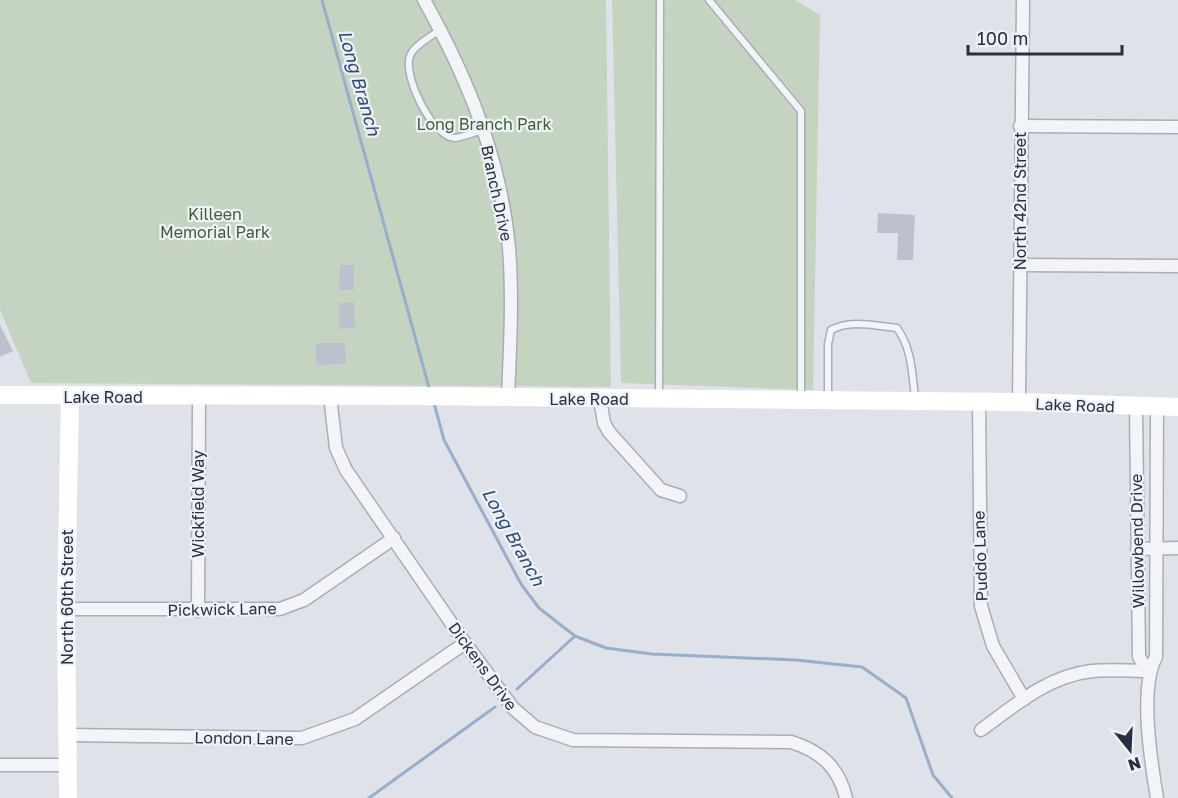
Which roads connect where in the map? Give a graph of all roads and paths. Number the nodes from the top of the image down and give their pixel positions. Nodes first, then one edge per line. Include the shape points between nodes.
1 (424, 0) edge
2 (660, 0) edge
3 (709, 0) edge
4 (1023, 0) edge
5 (440, 29) junction
6 (1020, 126) junction
7 (1178, 127) edge
8 (483, 129) junction
9 (1020, 265) junction
10 (1178, 266) edge
11 (0, 395) edge
12 (330, 396) junction
13 (70, 397) junction
14 (199, 398) junction
15 (508, 398) junction
16 (600, 399) junction
17 (658, 399) junction
18 (801, 401) junction
19 (828, 401) junction
20 (916, 402) junction
21 (1019, 402) junction
22 (979, 403) junction
23 (1136, 407) junction
24 (1157, 407) junction
25 (1178, 407) edge
26 (680, 496) dead end
27 (394, 538) junction
28 (1156, 548) junction
29 (1178, 548) edge
30 (1137, 549) junction
31 (66, 609) junction
32 (198, 611) junction
33 (465, 644) junction
34 (1148, 671) junction
35 (1024, 699) junction
36 (981, 730) dead end
37 (68, 735) junction
38 (0, 765) edge
39 (68, 765) junction
40 (68, 798) edge
41 (846, 798) edge
42 (1157, 798) edge

1 - 5 street, Branch Drive
2 - 17 lane
3 - 18 lane via 801,111
4 - 6 street, North 42nd Street
5 - 8 street, Branch Drive via 461,69
5 - 8 lane via 411,53 408,63 429,120 440,132 454,138
6 - 7 street
6 - 9 street, North 42nd Street
8 - 15 street, Branch Drive via 499,187 508,246
9 - 10 street
9 - 21 street, North 42nd Street
11 - 13 street, Lake Road
12 - 14 street, Lake Road
12 - 15 street, Lake Road
12 - 27 street, Dickens Drive via 336,448 346,470
13 - 14 street, Lake Road
13 - 31 street, North 60th Street
14 - 32 street, Wickfield Way
15 - 16 street, Lake Road
16 - 17 street, Lake Road
16 - 26 street via 609,432 661,490
17 - 18 street, Lake Road
18 - 19 street, Lake Road
19 - 20 street, Lake Road
19 - 20 lane via 831,330 841,325 862,324 897,328 902,335 909,346
20 - 22 street, Lake Road
21 - 22 street, Lake Road
21 - 23 street, Lake Road
22 - 35 street, Puddo Lane via 981,606 993,646
23 - 24 street, Lake Road
23 - 30 street, Willowbend Drive
24 - 25 street, Lake Road
24 - 28 street, Willowbend Drive
27 - 32 street, Pickwick Lane via 304,600 280,609
27 - 33 street, Dickens Drive
28 - 29 street
28 - 30 street
28 - 34 street, Willowbend Drive via 1156,657
30 - 34 street, Willowbend Drive via 1139,657
31 - 32 street, Pickwick Lane
31 - 37 street, North 60th Street
33 - 37 street, London Lane via 355,719 302,738
33 - 41 street, Dickens Drive via 524,720 555,736 573,740 791,742 805,746 832,766
34 - 35 street via 1081,673 1055,680
34 - 42 street, Willowbend Drive via 1149,746
35 - 36 street
37 - 39 street, North 60th Street
38 - 39 street
39 - 40 street, North 60th Street

